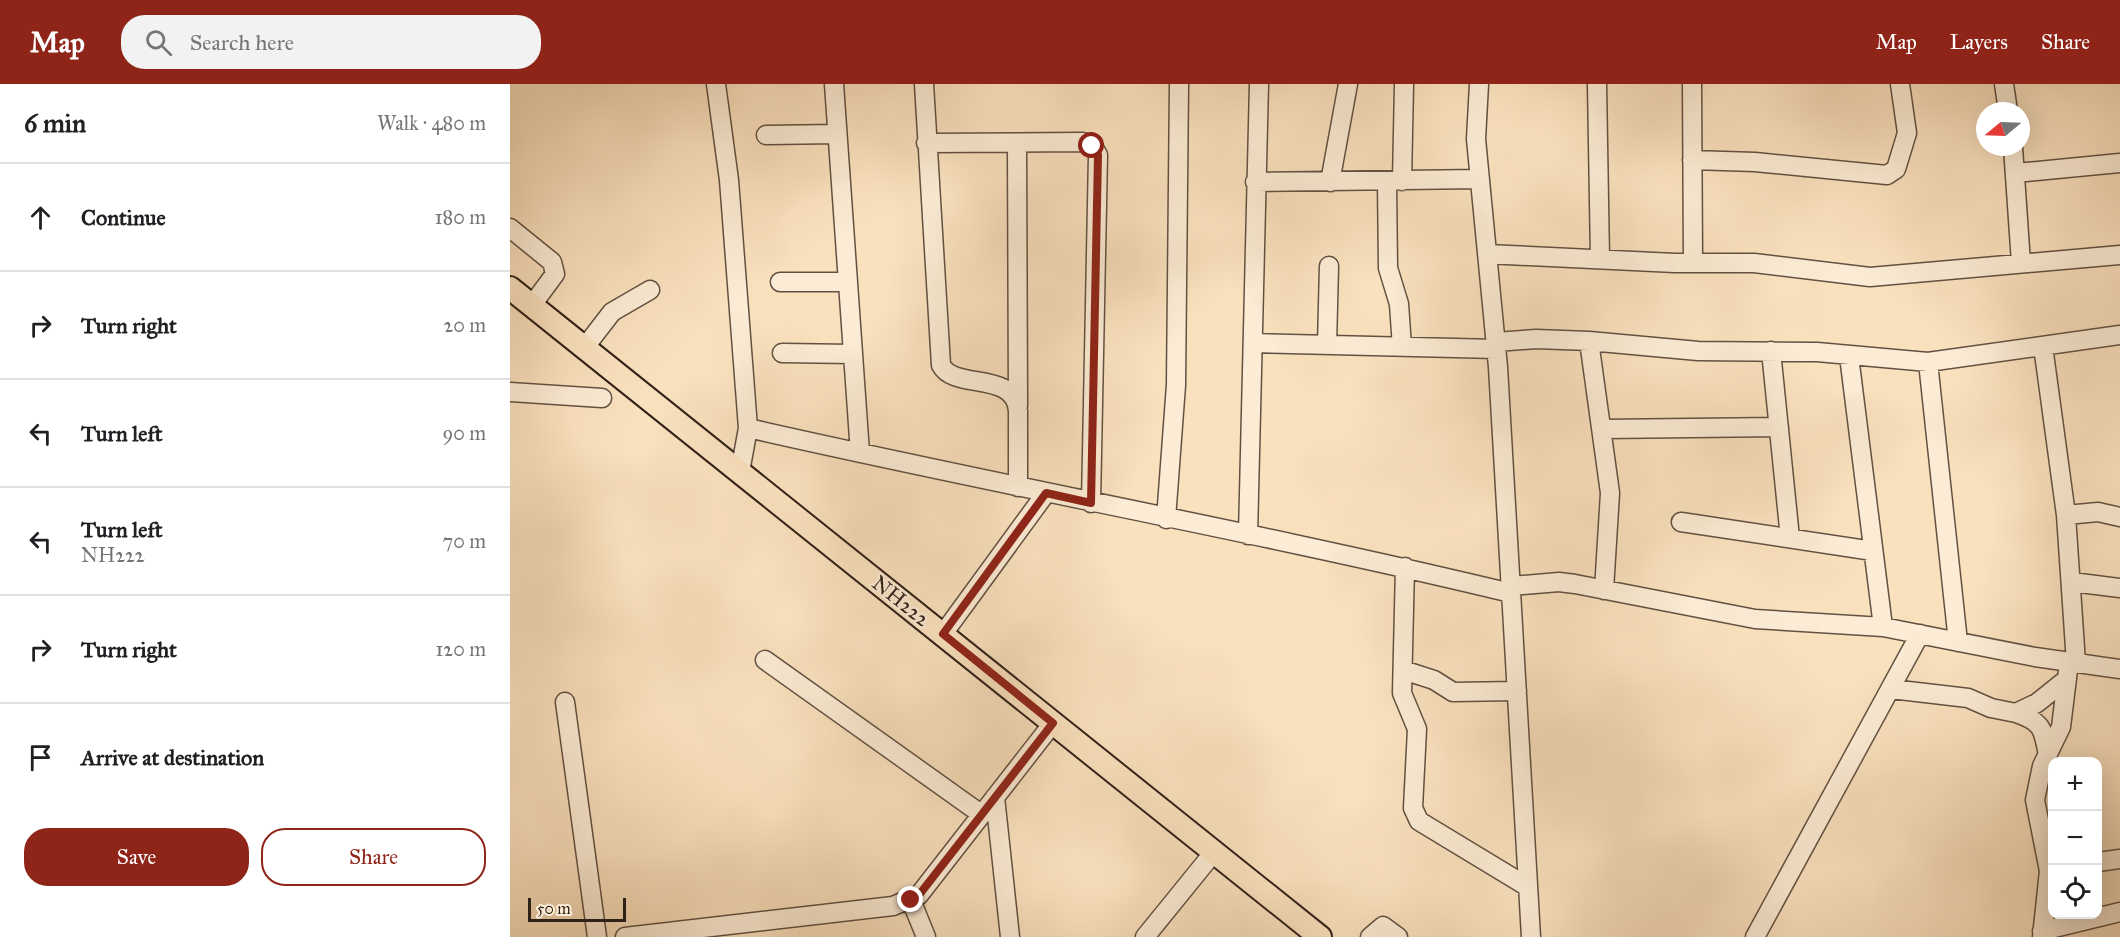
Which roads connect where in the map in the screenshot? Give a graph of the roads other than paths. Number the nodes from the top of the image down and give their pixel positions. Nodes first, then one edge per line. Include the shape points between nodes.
1 (716, 84) edge
2 (834, 84) edge
3 (924, 84) edge
4 (1179, 84) edge
5 (1259, 84) edge
6 (1348, 84) edge
7 (1404, 84) edge
8 (1479, 84) edge
9 (1597, 84) edge
10 (1692, 84) edge
11 (1900, 84) edge
12 (2004, 84) edge
13 (2006, 102) edge
14 (837, 134) junction
15 (766, 135) dead end
16 (926, 143) junction
17 (1017, 143) junction
18 (2014, 156) edge
19 (1692, 160) junction
20 (2120, 163) edge
21 (2016, 173) junction
22 (1480, 180) junction
23 (1255, 182) junction
24 (1330, 182) junction
25 (1395, 182) junction
26 (510, 228) edge
27 (1487, 254) junction
28 (2120, 255) edge
29 (1600, 259) junction
30 (1692, 263) junction
31 (2021, 263) junction
32 (1329, 266) dead end
33 (780, 282) dead end
34 (848, 282) junction
35 (510, 288) edge
36 (650, 290) dead end
37 (532, 305) junction
38 (2120, 335) edge
39 (1589, 341) junction
40 (1253, 343) junction
41 (1327, 345) junction
42 (1496, 345) junction
43 (1402, 346) junction
44 (2043, 346) junction
45 (585, 347) junction
46 (1771, 351) junction
47 (782, 353) dead end
48 (853, 354) junction
49 (1849, 356) junction
50 (1928, 362) junction
51 (510, 392) edge
52 (602, 398) dead end
53 (1018, 406) junction
54 (1779, 427) junction
55 (748, 428) junction
56 (1603, 429) junction
57 (860, 453) junction
58 (740, 472) junction
59 (1017, 487) junction
60 (1046, 493) junction
61 (1091, 503) junction
62 (2066, 515) junction
63 (2120, 517) edge
64 (1166, 519) junction
65 (1681, 522) dead end
66 (1248, 535) junction
67 (1790, 538) junction
68 (1873, 551) junction
69 (1405, 567) junction
70 (2072, 582) junction
71 (2120, 588) edge
72 (1511, 589) junction
73 (1604, 590) junction
74 (1883, 627) junction
75 (943, 634) junction
76 (1920, 634) junction
77 (1958, 642) junction
78 (765, 660) dead end
79 (2071, 668) junction
80 (2120, 669) edge
81 (1403, 670) junction
82 (1892, 688) junction
83 (1517, 691) junction
84 (565, 702) dead end
85 (2016, 713) junction
86 (1053, 723) junction
87 (2048, 755) junction
88 (995, 797) junction
89 (981, 814) junction
90 (1214, 852) junction
91 (2120, 859) edge
92 (2102, 861) edge
93 (2048, 865) edge
94 (1528, 886) junction
95 (2048, 893) edge
96 (911, 900) junction
97 (2120, 912) edge
98 (762, 928) edge
99 (2042, 934) edge
100 (597, 937) edge
101 (625, 937) edge
102 (926, 937) edge
103 (1010, 937) edge
104 (1145, 937) edge
105 (1320, 937) edge
106 (1370, 937) edge
107 (1398, 937) edge
108 (1531, 937) edge
109 (1755, 937) edge

1 - 55 street via 729,180
2 - 14 street
3 - 16 street
4 - 64 street via 1176,385
5 - 23 street
6 - 24 street
7 - 25 street
8 - 22 street via 1476,138
9 - 29 street
10 - 19 street
11 - 19 street via 1907,133 1896,169 1887,176 1755,162
12 - 13 street
14 - 15 street
14 - 34 street
16 - 17 street
16 - 53 street via 940,365 947,374 997,385
17 - 53 street
17 - 61 street via 1083,142 1098,155
18 - 21 street
19 - 30 street
20 - 21 street
21 - 31 street
22 - 25 street
22 - 27 street
23 - 24 street
23 - 40 street
24 - 25 street
25 - 43 street via 1388,268 1399,304
26 - 37 street via 556,268
27 - 29 street
27 - 42 street
28 - 31 street
29 - 30 street
30 - 31 street via 1754,262 1870,277
32 - 41 street
33 - 34 street
34 - 48 street
35 - 37 main road, NH222
36 - 45 street via 612,312
37 - 45 main road, NH222
38 - 44 street
39 - 42 street via 1536,339
39 - 46 street via 1698,351
39 - 56 street
40 - 41 street
40 - 66 street
41 - 43 street
42 - 43 street
42 - 72 street
44 - 50 street
44 - 62 street
45 - 58 main road, NH222
46 - 49 street
46 - 54 street
47 - 48 street
48 - 57 street
49 - 50 street
49 - 68 street
50 - 77 street
51 - 52 street
53 - 59 street
54 - 56 street
54 - 67 street
55 - 57 street
55 - 58 street
56 - 73 street via 1610,524
57 - 59 street
58 - 75 main road, NH222
59 - 60 street
60 - 61 street
60 - 75 street
61 - 64 street
62 - 63 street via 2098,512
62 - 70 street
64 - 66 street
65 - 67 street
66 - 69 street
67 - 68 street
68 - 74 street
69 - 72 street
69 - 81 street
70 - 71 street
70 - 79 street
72 - 73 street via 1559,582
72 - 83 street
73 - 74 street via 1755,620
74 - 76 street
75 - 86 main road, NH222
76 - 77 street
76 - 82 street
77 - 79 street
78 - 89 street
79 - 80 street
79 - 85 street via 2037,703
79 - 87 street via 2061,727
81 - 83 street via 1434,680 1453,692
81 - 94 street via 1402,693 1417,729 1415,816
82 - 85 street via 1961,697
82 - 109 street
83 - 94 street
84 - 100 street
85 - 87 street via 2042,728
86 - 88 street
86 - 90 main road, NH222
87 - 93 street via 2040,773 2035,808
88 - 89 street
88 - 103 street
89 - 96 street via 919,895
90 - 104 street
90 - 105 main road, NH222
91 - 92 street
94 - 108 street
95 - 99 street
96 - 98 street
96 - 102 street
97 - 99 street
98 - 101 street
106 - 107 street via 1383,926

